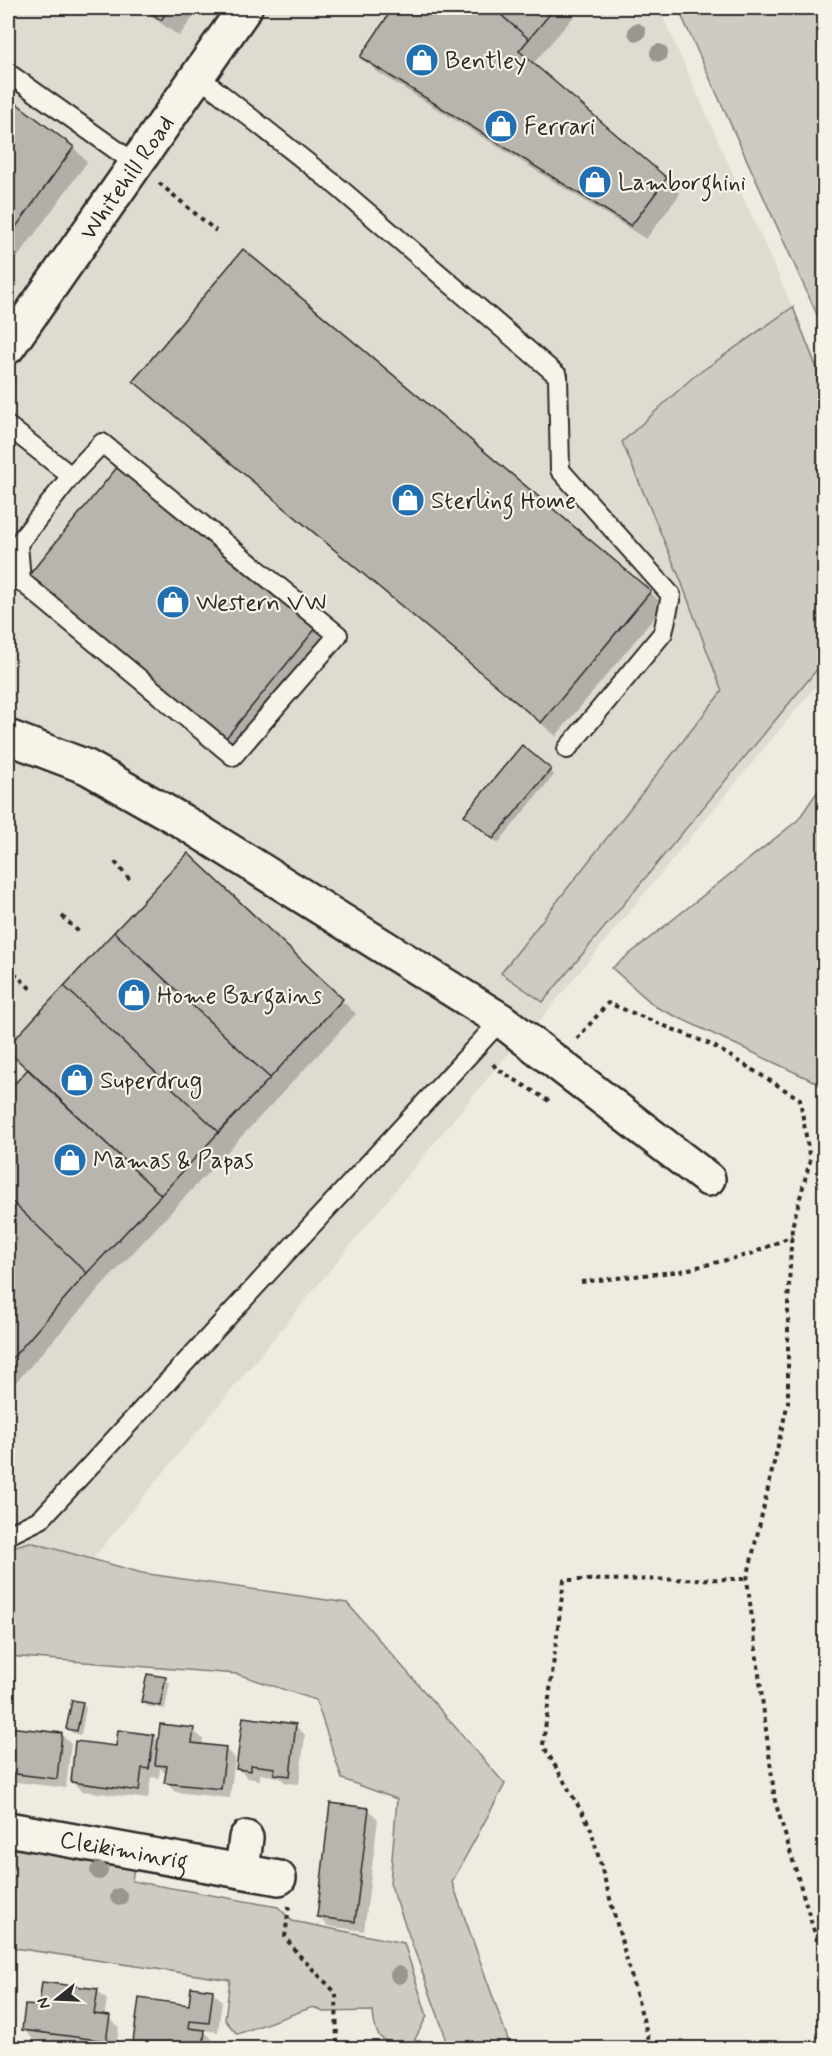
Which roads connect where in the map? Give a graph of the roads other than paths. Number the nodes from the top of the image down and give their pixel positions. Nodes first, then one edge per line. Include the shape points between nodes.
1 (245, 8) edge
2 (8, 73) edge
3 (198, 76) junction
4 (136, 164) junction
5 (13, 329) edge
6 (8, 426) edge
7 (71, 476) junction
8 (8, 736) edge
9 (567, 749) dead end
10 (501, 1020) junction
11 (708, 1179) dead end
12 (8, 1535) edge
13 (8, 1829) edge
14 (246, 1838) dead end
15 (242, 1871) junction
16 (279, 1878) road end

1 - 3 street, Whitehill Road
2 - 4 lane
3 - 4 street, Whitehill Road
3 - 9 lane via 338,187 558,376 560,470 671,595 663,633
4 - 5 street, Whitehill Road
6 - 7 lane
7 - 7 lane via 102,443 338,635 233,756 21,581 18,544
8 - 10 street via 87,767 182,821
10 - 11 street
10 - 12 lane via 41,1519
13 - 15 street, Cleikiminrig
14 - 15 street
15 - 16 street, Cleikiminrig

